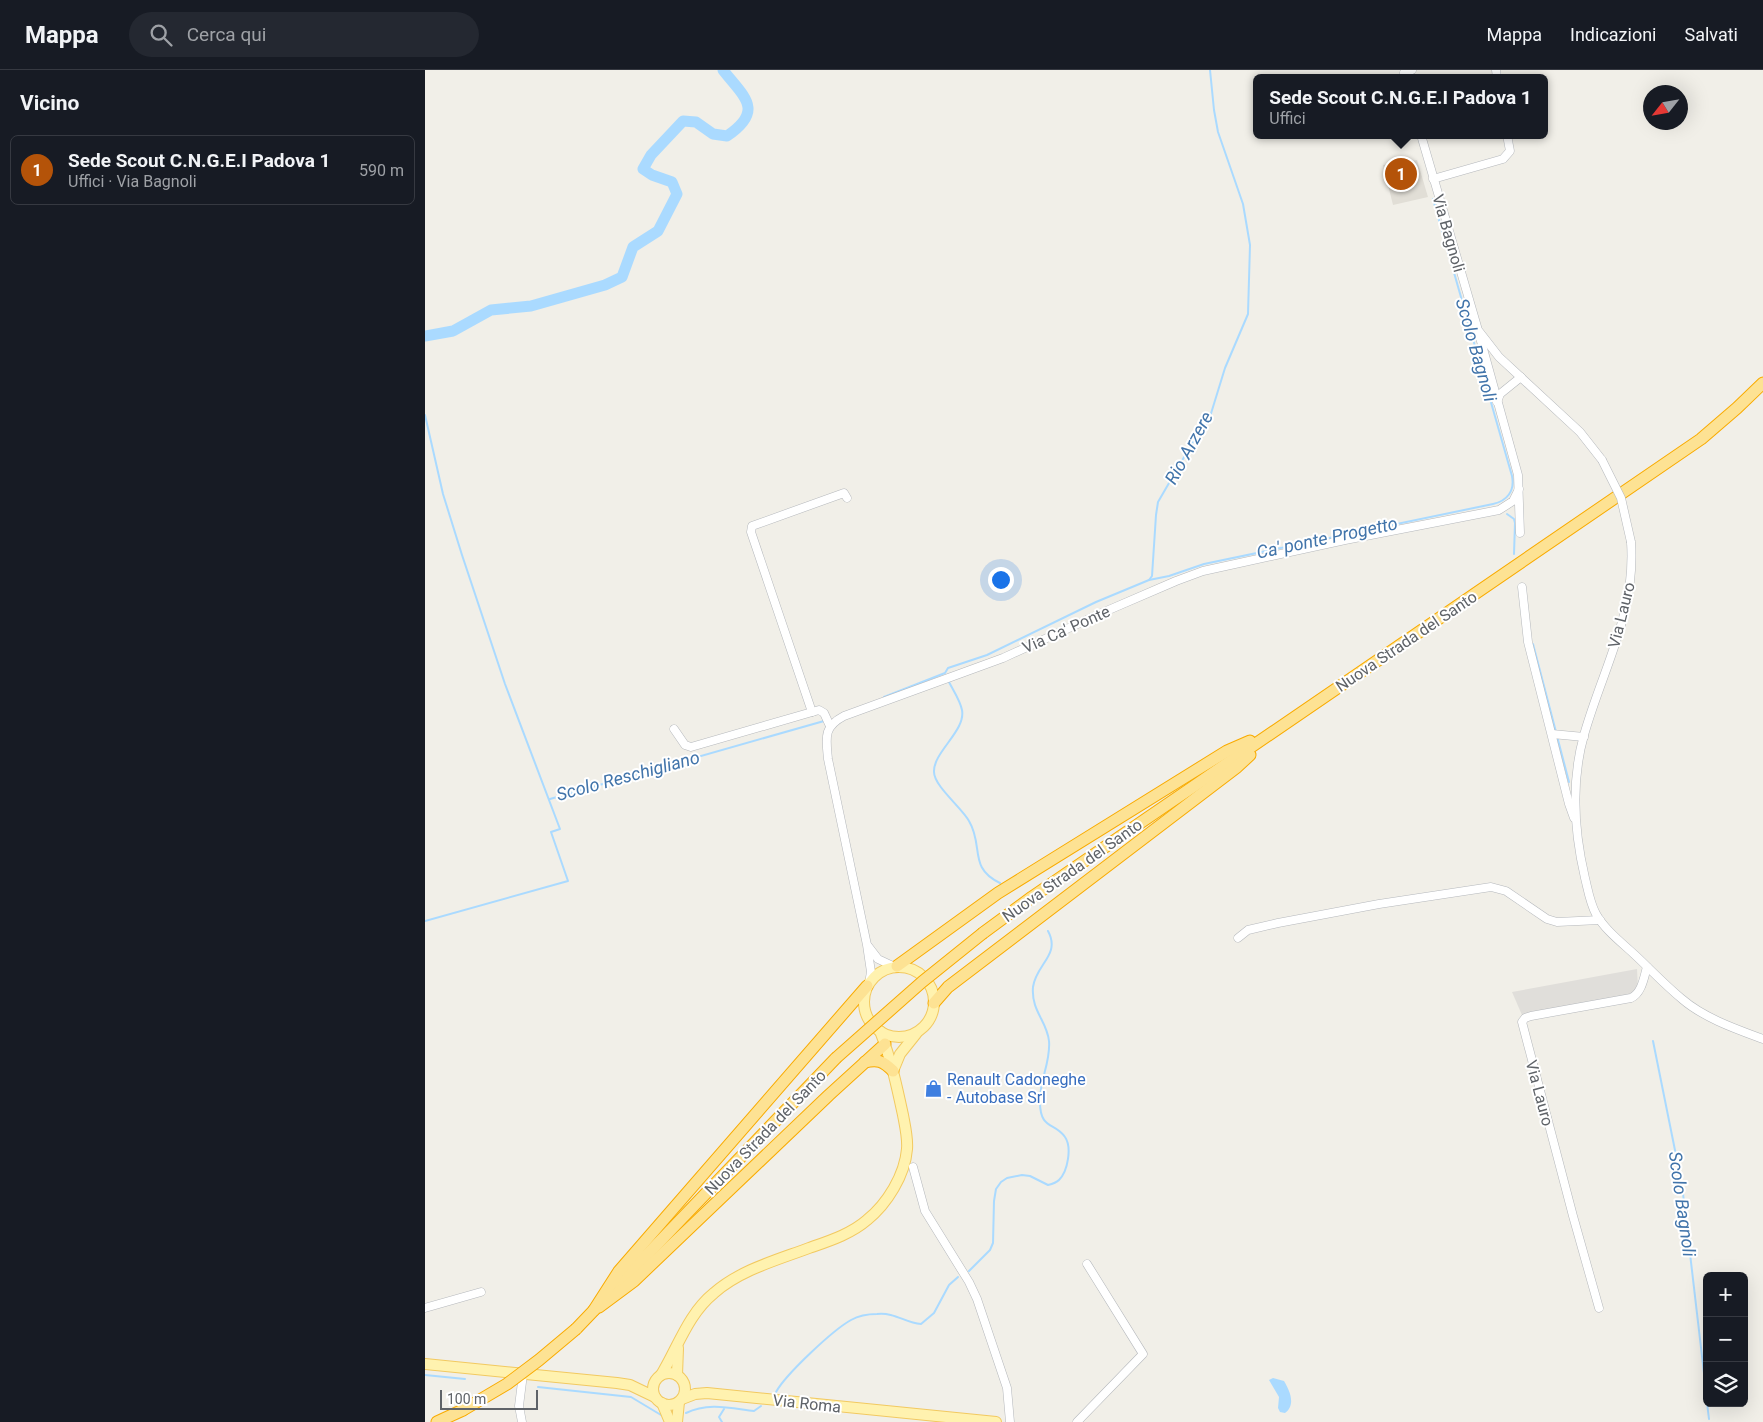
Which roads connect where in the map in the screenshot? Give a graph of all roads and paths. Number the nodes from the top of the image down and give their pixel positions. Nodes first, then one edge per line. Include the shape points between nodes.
1 (1422, 139) edge
2 (1508, 139) edge
3 (1433, 179) junction
4 (1478, 330) junction
5 (1521, 378) junction
6 (1763, 383) edge
7 (1497, 404) junction
8 (1519, 489) junction
9 (847, 498) dead end
10 (1504, 508) junction
11 (1520, 517) junction
12 (1520, 533) dead end
13 (1522, 587) dead end
14 (812, 712) junction
15 (830, 726) junction
16 (674, 729) dead end
17 (1277, 730) junction
18 (1552, 734) junction
19 (1584, 737) junction
20 (1575, 819) junction
21 (1599, 920) junction
22 (1238, 938) dead end
23 (867, 944) junction
24 (896, 967) junction
25 (1647, 967) junction
26 (868, 984) junction
27 (934, 1003) junction
28 (919, 1030) junction
29 (880, 1031) junction
30 (897, 1037) junction
31 (1763, 1039) edge
32 (885, 1044) junction
33 (865, 1062) junction
34 (893, 1071) junction
35 (913, 1167) dead end
36 (1087, 1264) dead end
37 (481, 1292) dead end
38 (425, 1308) edge
39 (1599, 1308) dead end
40 (594, 1310) junction
41 (678, 1345) junction
42 (425, 1364) edge
43 (523, 1374) junction
44 (658, 1378) junction
45 (680, 1379) junction
46 (629, 1385) junction
47 (707, 1393) junction
48 (659, 1400) junction
49 (680, 1400) junction
50 (437, 1422) edge
51 (522, 1422) edge
52 (670, 1422) edge
53 (677, 1422) edge
54 (996, 1422) edge
55 (1010, 1422) edge
56 (1077, 1422) edge

1 - 3 street, Via Bagnoli
2 - 3 street via 1510,151 1503,159
3 - 4 street, Via Bagnoli
4 - 5 street, Via Bagnoli
4 - 7 street, Via Bagnoli
5 - 7 street via 1500,394
5 - 19 street, Via Lauro, bridge via 1573,425 1602,460 1621,498 1631,542 1632,568 1626,609
6 - 17 highway, Nuova Strada del Santo via 1701,439
7 - 8 street, Via Bagnoli
8 - 10 street via 1513,501
8 - 11 street, Via Bagnoli
9 - 14 street via 844,493 829,497 752,526 751,532
10 - 11 street
10 - 15 street, Via Ca' Ponte via 1186,576 1003,658 843,716
11 - 12 street, Via Bagnoli
13 - 18 street, Via Lauro via 1528,642
14 - 15 street via 824,712
14 - 16 street via 691,747 685,745
15 - 23 street via 826,740 828,759
17 - 24 highway via 1227,751 998,892
17 - 27 highway via 1237,767 947,987
17 - 40 highway, Nuova Strada del Santo, bridge via 1032,897 921,982 836,1058
18 - 19 street
18 - 20 street, Via Lauro
19 - 20 street, Via Lauro
20 - 21 street, Via Lauro via 1588,893
21 - 22 street via 1557,922 1547,919 1506,891 1491,887 1263,926 1248,930
21 - 25 street, Via Lauro
23 - 24 street via 878,959
23 - 26 street via 871,972
24 - 26 main road via 880,972
24 - 27 main road via 906,967 921,974 931,987
25 - 31 street, Via Lauro via 1697,1010
25 - 39 street, Via Lauro via 1636,996 1531,1016 1522,1022
26 - 29 main road via 865,1011 873,1026
26 - 40 highway via 619,1272
27 - 28 main road via 931,1016
28 - 30 main road
28 - 34 main road via 900,1054
29 - 30 main road
29 - 32 main road
30 - 32 main road
32 - 33 highway
32 - 34 main road
33 - 34 highway via 881,1060
33 - 40 highway via 634,1281
34 - 41 main road via 907,1134 907,1149 899,1178 880,1207 867,1220 844,1234 745,1273 714,1292 699,1308
35 - 55 street via 925,1211 977,1299 1007,1388
36 - 56 street via 1143,1354
37 - 38 street
40 - 50 highway, Nuova Strada del Santo, bridge via 507,1384
41 - 44 main road
41 - 45 main road
42 - 43 main road
43 - 46 main road
43 - 51 street via 519,1406
44 - 45 main road via 666,1373
44 - 46 main road
44 - 48 main road via 653,1389
45 - 47 main road, Via Roma
45 - 49 main road via 685,1388
46 - 48 main road
47 - 49 main road, Via Roma
47 - 54 main road, Via Roma
48 - 49 main road via 674,1404
48 - 52 main road
49 - 53 main road

